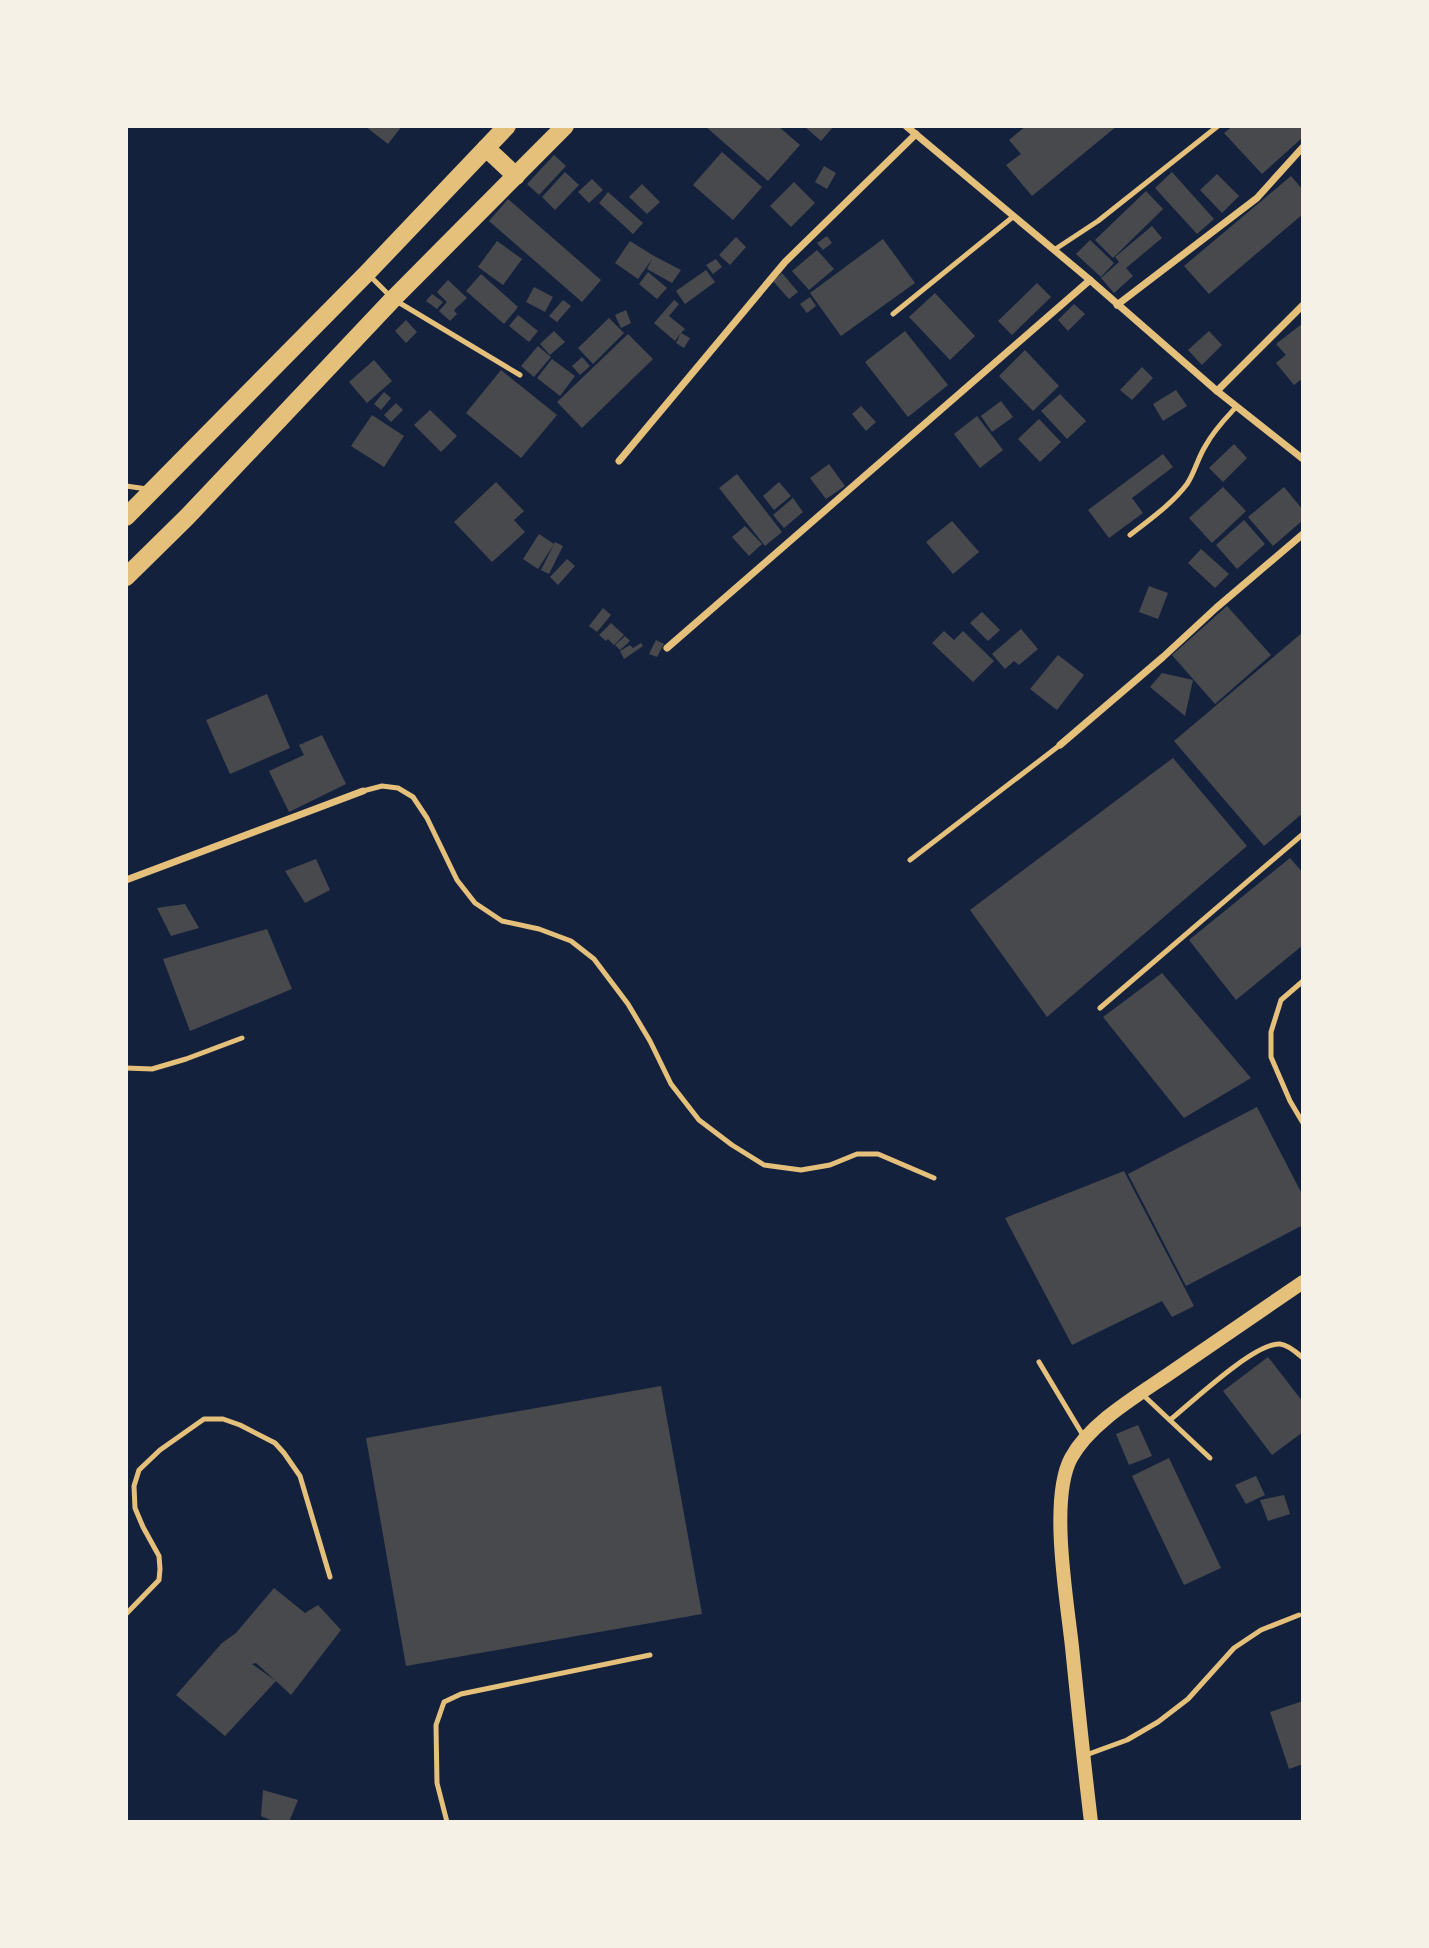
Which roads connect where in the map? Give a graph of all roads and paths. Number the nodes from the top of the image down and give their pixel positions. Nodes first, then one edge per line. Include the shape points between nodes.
1 (507, 126) edge
2 (565, 126) edge
3 (906, 126) edge
4 (1218, 126) edge
5 (916, 134) junction
6 (1303, 147) edge
7 (486, 148) junction
8 (516, 176) junction
9 (1014, 216) junction
10 (1054, 250) junction
11 (367, 273) junction
12 (1090, 280) junction
13 (393, 299) junction
14 (1117, 305) junction
15 (1303, 305) edge
16 (893, 314) dead end
17 (520, 376) dead end
18 (1217, 391) junction
19 (1236, 407) junction
20 (1303, 459) edge
21 (619, 461) dead end
22 (126, 485) edge
23 (153, 490) junction
24 (126, 517) edge
25 (1303, 534) edge
26 (1130, 536) dead end
27 (126, 577) edge
28 (667, 649) dead end
29 (1060, 745) joint
30 (363, 791) joint
31 (1303, 834) edge
32 (910, 860) dead end
33 (126, 880) edge
34 (1303, 981) edge
35 (1100, 1007) dead end
36 (242, 1038) dead end
37 (126, 1068) edge
38 (1303, 1124) edge
39 (934, 1178) dead end
40 (1303, 1282) edge
41 (1303, 1359) edge
42 (1039, 1362) dead end
43 (1141, 1394) junction
44 (1170, 1420) junction
45 (1084, 1439) junction
46 (1210, 1458) dead end
47 (330, 1577) dead end
48 (126, 1614) edge
49 (1299, 1615) dead end
50 (649, 1655) dead end
51 (1084, 1756) junction
52 (447, 1822) edge
53 (1091, 1822) edge

1 - 7 highway
2 - 8 highway
3 - 5 street
4 - 10 lane
5 - 9 street
5 - 21 street via 785,262
6 - 14 street via 1256,198
7 - 8 highway
7 - 11 highway
8 - 13 highway
9 - 10 street
9 - 16 lane
10 - 12 street
11 - 13 lane
11 - 23 highway
12 - 14 street
12 - 28 street
13 - 17 lane
13 - 27 highway
14 - 18 street
15 - 18 street
18 - 19 street
19 - 20 street
19 - 26 lane via 1214,430 1186,485
22 - 23 lane
23 - 24 highway
25 - 29 street
29 - 32 lane
30 - 33 street
30 - 39 lane via 382,786 413,797 457,880 475,903 502,922 571,941 594,959 628,1004 671,1084 699,1119 732,1145 764,1164 801,1170 857,1154 878,1154
31 - 35 lane
34 - 38 lane via 1281,1000 1271,1032 1271,1057
36 - 37 lane via 152,1069
40 - 43 main road
41 - 44 lane via 1280,1344 1263,1348
42 - 45 lane
43 - 44 lane
43 - 45 main road
44 - 46 lane
45 - 51 main road via 1064,1474 1061,1493 1063,1565
47 - 48 lane via 300,1476 285,1453 240,1425 204,1419 139,1470 135,1508 159,1556 160,1569 159,1580
49 - 51 lane via 1261,1630 1234,1648 1188,1699 1158,1722 1128,1741
50 - 52 lane via 461,1694 444,1703 436,1725 438,1783
51 - 53 main road

